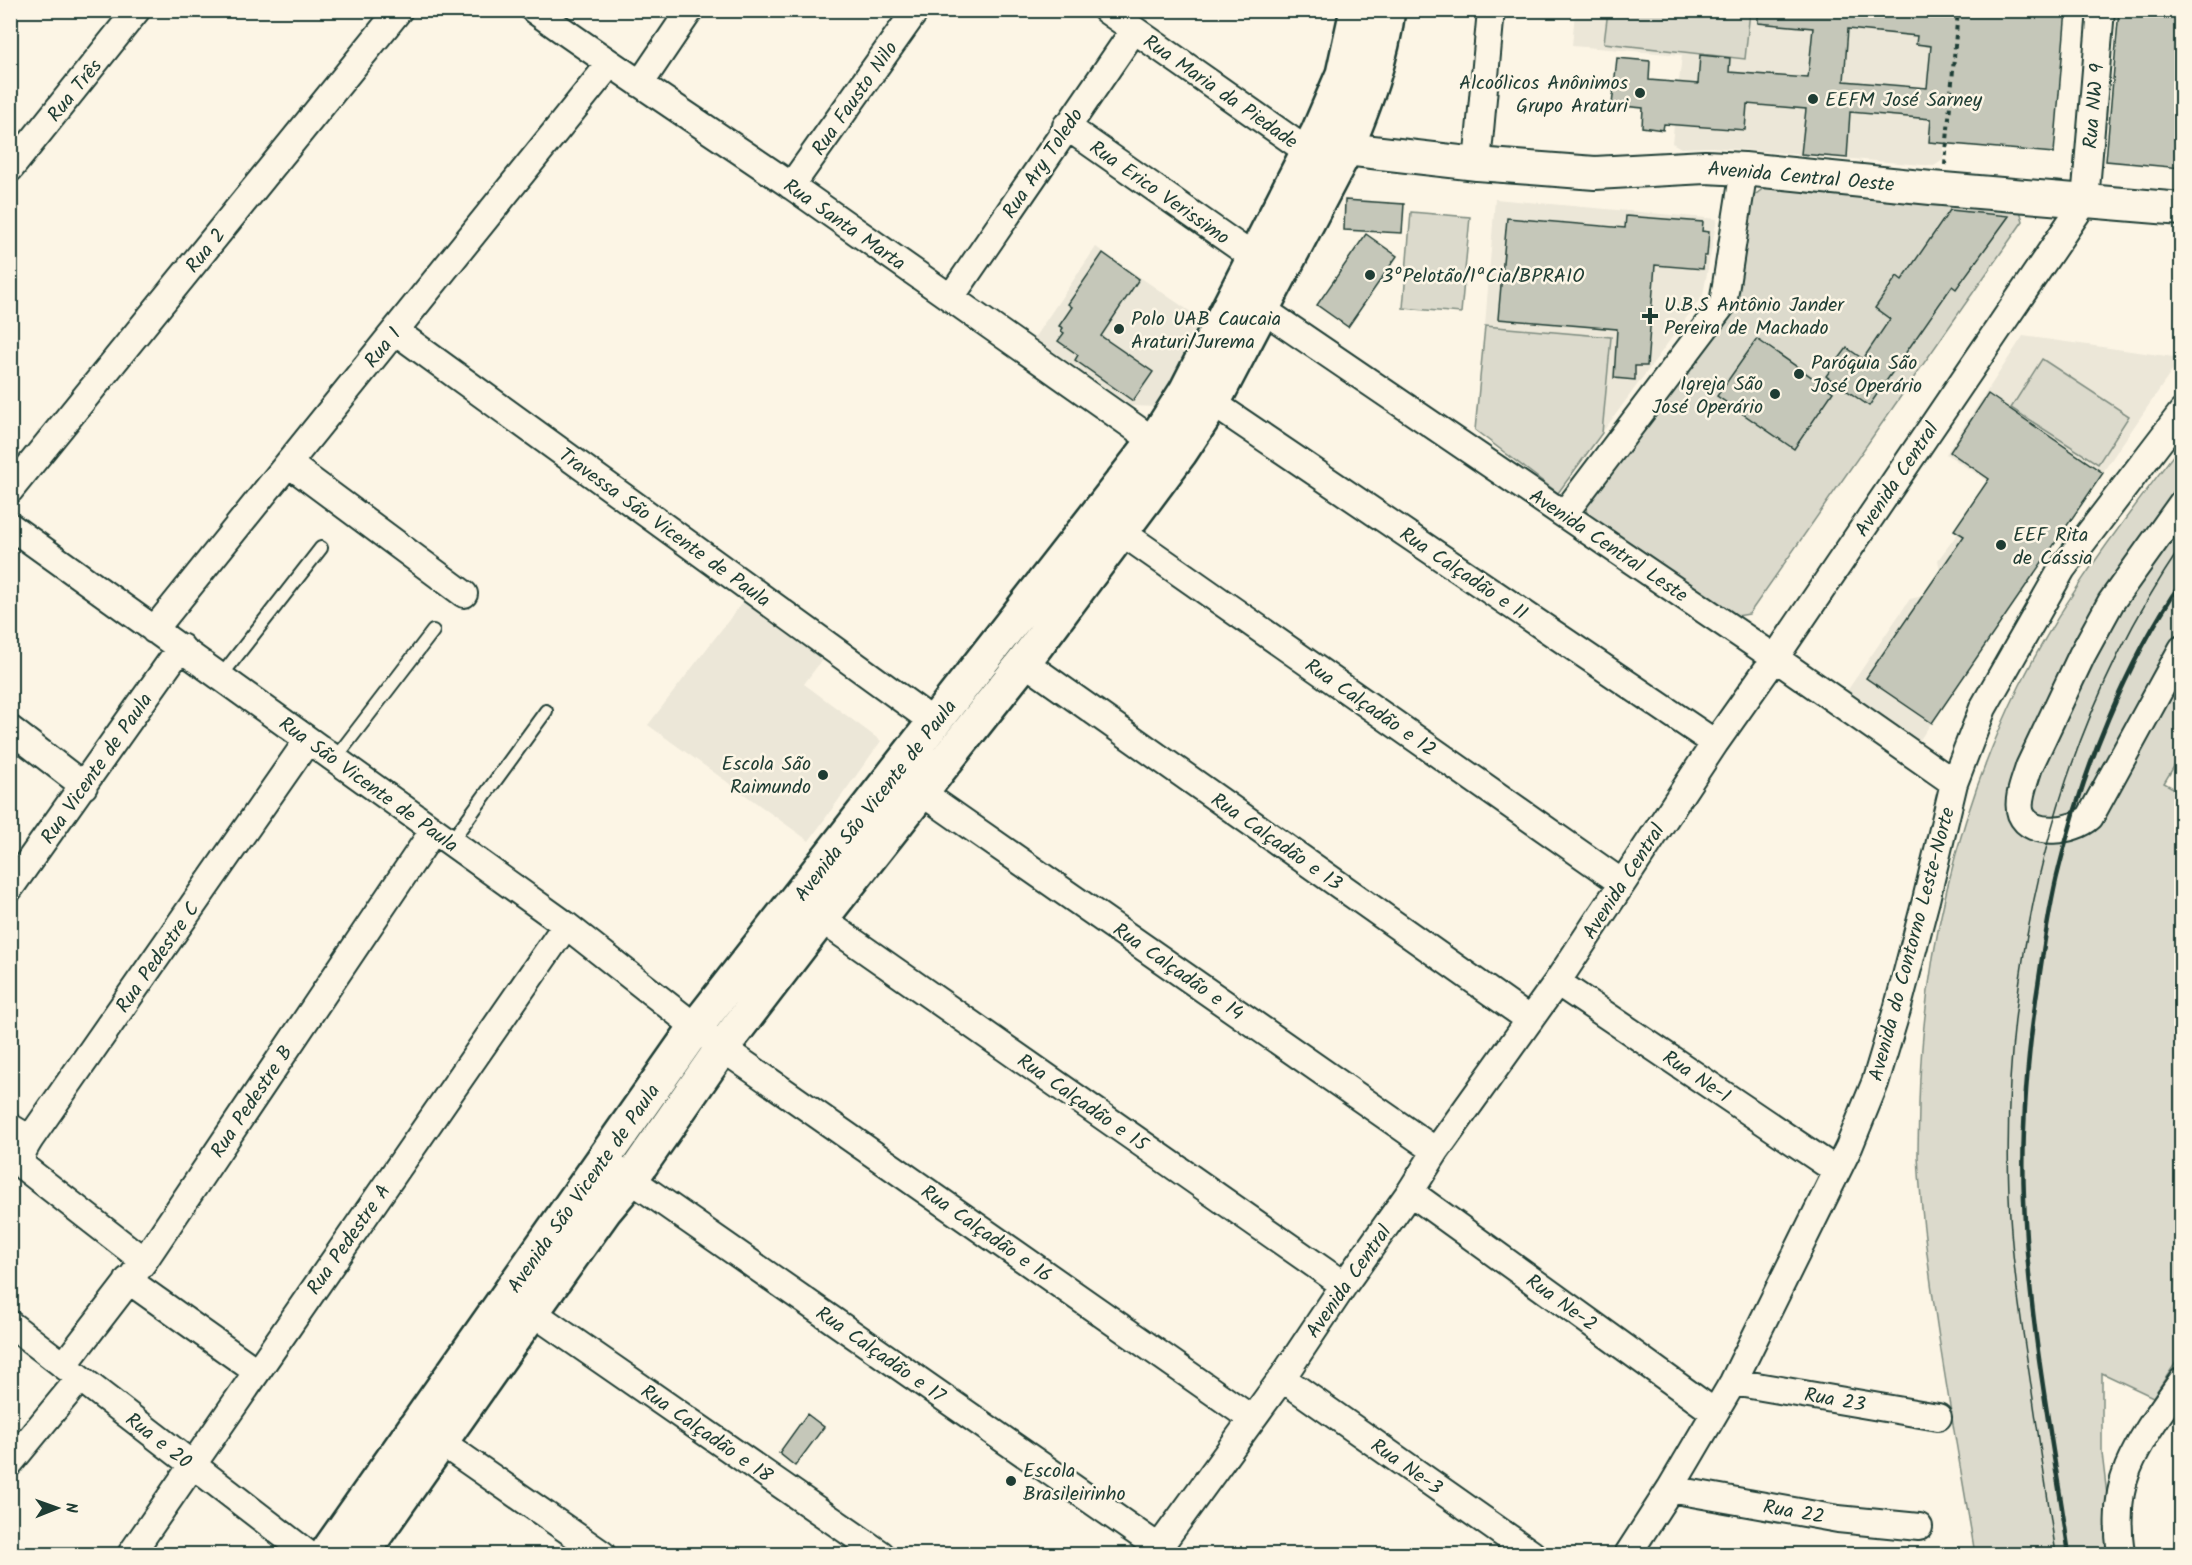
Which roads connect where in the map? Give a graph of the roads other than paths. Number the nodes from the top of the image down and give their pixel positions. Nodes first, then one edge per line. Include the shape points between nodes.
1 (137, 10) edge
2 (399, 10) edge
3 (534, 10) edge
4 (690, 10) edge
5 (916, 10) edge
6 (1106, 10) edge
7 (1357, 10) edge
8 (1388, 10) edge
9 (1491, 10) edge
10 (2102, 10) edge
11 (1134, 30) junction
12 (609, 65) junction
13 (640, 84) junction
14 (1066, 126) junction
15 (1312, 142) junction
16 (1346, 149) junction
17 (1478, 164) junction
18 (1744, 168) junction
19 (10, 169) edge
20 (791, 186) junction
21 (2085, 201) junction
22 (2181, 209) edge
23 (1253, 257) junction
24 (951, 297) junction
25 (1262, 309) junction
26 (395, 331) junction
27 (1213, 403) junction
28 (2181, 412) edge
29 (1154, 441) junction
30 (289, 464) junction
31 (10, 490) edge
32 (2181, 503) edge
33 (1564, 514) junction
34 (10, 526) edge
35 (1120, 531) junction
36 (321, 548) dead end
37 (464, 594) dead end
38 (154, 630) junction
39 (433, 631) dead end
40 (181, 647) junction
41 (2181, 649) edge
42 (1775, 658) junction
43 (1024, 662) junction
44 (221, 676) junction
45 (546, 711) dead end
46 (935, 723) junction
47 (10, 729) edge
48 (308, 740) junction
49 (1715, 743) junction
50 (334, 760) junction
51 (1954, 783) junction
52 (84, 786) junction
53 (921, 792) junction
54 (441, 837) junction
55 (1622, 883) junction
56 (10, 888) edge
57 (821, 919) junction
58 (566, 925) junction
59 (1557, 982) junction
60 (1530, 1020) junction
61 (696, 1027) junction
62 (722, 1048) junction
63 (20, 1133) edge
64 (1436, 1150) junction
65 (604, 1160) junction
66 (1837, 1171) junction
67 (631, 1179) junction
68 (1410, 1192) junction
69 (136, 1270) junction
70 (1344, 1285) junction
71 (532, 1312) junction
72 (10, 1324) edge
73 (72, 1371) junction
74 (256, 1371) junction
75 (1282, 1378) junction
76 (2181, 1381) edge
77 (1733, 1382) junction
78 (1714, 1412) junction
79 (1938, 1417) dead end
80 (1252, 1419) junction
81 (441, 1442) junction
82 (10, 1463) edge
83 (193, 1466) junction
84 (1670, 1489) junction
85 (1919, 1527) dead end
86 (1156, 1551) edge
87 (131, 1554) edge
88 (308, 1554) edge
89 (326, 1554) edge
90 (362, 1554) edge
91 (602, 1554) edge
92 (881, 1554) edge
93 (1532, 1554) edge
94 (1628, 1554) edge
95 (2121, 1554) edge

1 - 19 street, Rua Três
2 - 31 street, Rua 2
3 - 12 street, Rua Santa Marta
4 - 13 street
5 - 20 street, Rua Fausto Nilo
6 - 11 street, Rua Maria da Piedade
7 - 15 main road, Avenida São Vicente de Paula via 1343,74
8 - 16 main road, Avenida São Vicente de Paula via 1376,70
9 - 17 street
10 - 21 street, Rua NW 9
11 - 14 street, Rua Ary Toledo
11 - 15 street, Rua Maria da Piedade
12 - 13 street, Rua Santa Marta
12 - 26 street, Rua 1
13 - 20 street, Rua Santa Marta
14 - 23 street, Rua Erico Verissimo
14 - 24 street, Rua Ary Toledo
15 - 16 street, Avenida Central Oeste
15 - 23 main road, Avenida São Vicente de Paula
16 - 17 street, Avenida Central Oeste
16 - 25 main road, Avenida São Vicente de Paula
17 - 18 street, Avenida Central Oeste via 1595,172
18 - 21 street, Avenida Central Oeste
18 - 33 street via 1723,304
20 - 24 street, Rua Santa Marta
21 - 22 street, Avenida Central Oeste
21 - 42 street, Avenida Central
23 - 29 main road, Avenida São Vicente de Paula via 1186,391
24 - 29 street, Rua Santa Marta
25 - 27 main road, Avenida São Vicente de Paula
25 - 33 street, Avenida Central Leste
26 - 30 street, Rua 1
26 - 46 street, Travessa São Vicente de Paula
27 - 35 main road, Avenida São Vicente de Paula
27 - 49 street, Rua Calçadão e 11
28 - 51 street, Avenida do Contorno Leste-Norte via 2062,568 1983,708
29 - 46 main road, Avenida São Vicente de Paula
30 - 37 street
30 - 38 street, Rua 1
32 - 41 street via 2111,602 2082,655 2023,785 2020,804 2026,822 2061,830 2079,826 2090,817
33 - 42 street, Avenida Central Leste
34 - 38 street, Rua São Vicente de Paula
35 - 43 main road, Avenida São Vicente de Paula
35 - 55 street, Rua Calçadão e 12
36 - 44 lane
38 - 40 street, Rua São Vicente de Paula
39 - 50 lane
40 - 44 street, Rua São Vicente de Paula
40 - 52 street, Rua Vicente de Paula
42 - 49 street, Avenida Central
42 - 51 street, Avenida Central Leste
43 - 53 main road, Avenida São Vicente de Paula
43 - 60 street, Rua Calçadão e 13
44 - 48 street, Rua São Vicente de Paula
45 - 54 lane
46 - 61 main road, Avenida São Vicente de Paula
47 - 52 street
48 - 50 street, Rua São Vicente de Paula
48 - 63 street, Rua Pedestre C
49 - 55 street, Avenida Central
50 - 54 street, Rua São Vicente de Paula
51 - 66 street, Avenida do Contorno Leste-Norte via 1875,1083
52 - 56 street, Rua Vicente de Paula
53 - 57 main road, Avenida São Vicente de Paula
53 - 64 street, Rua Calçadão e 14
54 - 58 street, Rua São Vicente de Paula
54 - 69 street, Rua Pedestre B
55 - 59 street, Avenida Central
57 - 62 main road, Avenida São Vicente de Paula
57 - 70 street, Rua Calçadão e 15
58 - 61 street, Rua São Vicente de Paula
58 - 74 street, Rua Pedestre A
59 - 60 street, Avenida Central
59 - 66 street, Rua Ne-1
60 - 64 street, Avenida Central
61 - 62 street, Rua São Vicente de Paula
61 - 65 main road, Avenida São Vicente de Paula
62 - 67 main road, Avenida São Vicente de Paula
62 - 80 street, Rua Calçadão e 16
63 - 69 street, Rua Pedestre C via 25,1168
64 - 68 street, Avenida Central
65 - 67 street, Rua Calçadão e 17
65 - 89 main road, Avenida São Vicente de Paula
66 - 77 street, Avenida do Contorno Leste-Norte
67 - 71 main road, Avenida São Vicente de Paula
67 - 86 street, Rua Calçadão e 17
68 - 70 street, Avenida Central
68 - 78 street, Rua Ne-2
69 - 73 street, Rua Pedestre B
69 - 74 street
70 - 75 street, Avenida Central
71 - 81 main road, Avenida São Vicente de Paula
71 - 92 street, Rua Calçadão e 18
72 - 73 street, Rua e 20
73 - 82 street, Rua Pedestre B
73 - 83 street, Rua e 20
74 - 83 street, Rua Pedestre A
75 - 80 street, Avenida Central
75 - 93 street, Rua Ne-3
76 - 95 street via 2128,1468 2119,1509
77 - 78 street, Avenida do Contorno Leste-Norte
77 - 79 street, Rua 23
78 - 84 street, Avenida do Contorno Leste-Norte
80 - 86 street, Avenida Central
81 - 90 main road, Avenida São Vicente de Paula
81 - 91 street
83 - 87 street, Rua Pedestre A
83 - 88 street, Rua e 20
84 - 85 street, Rua 22 via 1838,1519
84 - 94 street, Avenida do Contorno Leste-Norte

